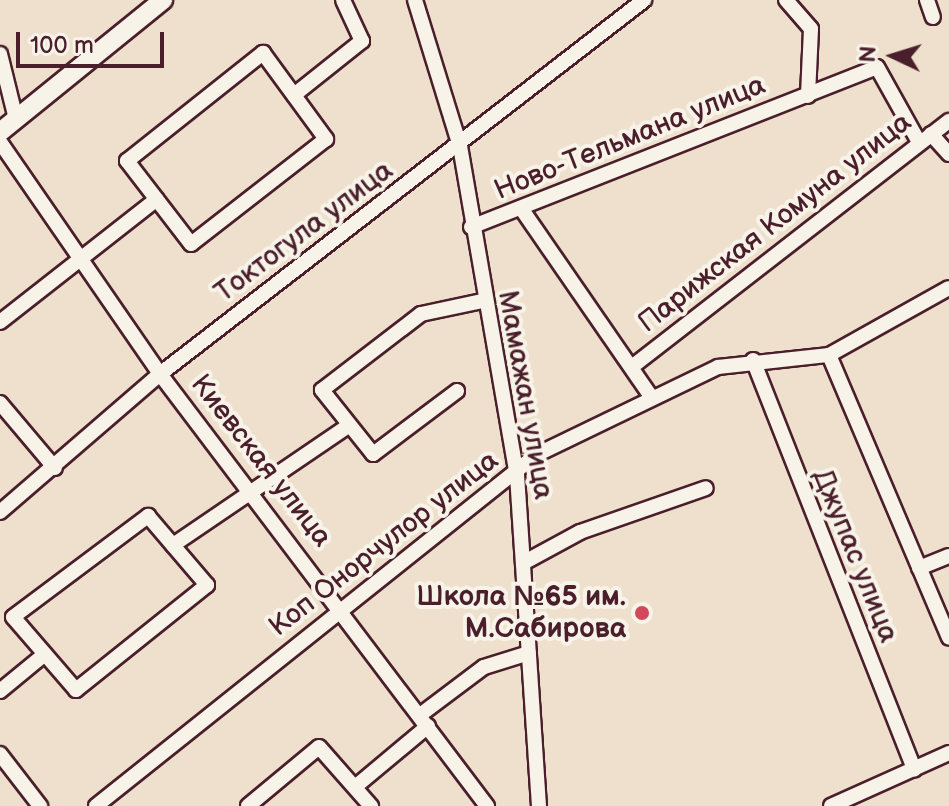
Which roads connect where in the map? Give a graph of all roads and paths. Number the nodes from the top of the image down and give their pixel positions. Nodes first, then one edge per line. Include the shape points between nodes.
1 (163, 0) edge
2 (343, 0) edge
3 (415, 0) edge
4 (644, 0) edge
5 (786, 0) edge
6 (927, 0) edge
7 (933, 17) dead end
8 (0, 54) edge
9 (294, 95) junction
10 (808, 96) junction
11 (16, 119) junction
12 (949, 121) edge
13 (0, 132) edge
14 (925, 138) junction
15 (0, 142) edge
16 (460, 146) junction
17 (949, 154) edge
18 (157, 199) junction
19 (523, 211) junction
20 (471, 227) junction
21 (82, 258) junction
22 (949, 288) edge
23 (482, 301) junction
24 (0, 322) edge
25 (829, 355) junction
26 (753, 360) junction
27 (633, 366) junction
28 (160, 374) junction
29 (457, 391) dead end
30 (650, 395) junction
31 (0, 403) edge
32 (345, 428) junction
33 (55, 468) junction
34 (517, 475) junction
35 (706, 488) dead end
36 (255, 493) junction
37 (0, 512) edge
38 (173, 545) junction
39 (949, 556) edge
40 (523, 563) junction
41 (919, 568) junction
42 (341, 607) junction
43 (949, 638) edge
44 (529, 653) junction
45 (45, 654) junction
46 (0, 691) edge
47 (424, 720) junction
48 (949, 753) edge
49 (0, 754) edge
50 (914, 769) junction
51 (355, 787) junction
52 (40, 806) edge
53 (96, 806) edge
54 (248, 806) edge
55 (371, 806) edge
56 (487, 806) edge
57 (539, 806) edge
58 (831, 806) edge

1 - 11 main road
2 - 9 street via 362,41
3 - 16 street, Мамажан улица
4 - 16 street, Токтогула улица
5 - 10 street, Ново-Тельмана улица via 811,29
6 - 7 street
8 - 11 street
9 - 18 street via 263,53 127,161
9 - 18 street via 326,139 191,244
10 - 14 street, Ново-Тельмана улица via 877,67
10 - 19 street, Ново-Тельмана улица
11 - 13 main road
12 - 14 street, Парижская Комуна улица
14 - 17 street
14 - 27 street, Парижская Комуна улица
15 - 21 street, Киевская улица
16 - 20 street, Мамажан улица
16 - 28 street, Токтогула улица
18 - 21 street
19 - 20 street, Ново-Тельмана улица
19 - 27 street
20 - 23 street, Мамажан улица
21 - 24 street
21 - 28 street, Киевская улица
22 - 25 street, Коп Онорчулор улица
23 - 32 street via 421,314 323,385 323,399
23 - 34 street, Мамажан улица
25 - 26 street, Коп Онорчулор улица via 804,363
25 - 41 street
26 - 30 street, Коп Онорчулор улица
26 - 50 street, Джупас улица
27 - 30 street
28 - 33 street, Токтогула улица
28 - 36 street, Киевская улица
29 - 32 street via 373,454
30 - 34 street, Коп Онорчулор улица via 536,455
31 - 33 street
32 - 36 street
33 - 37 street, Токтогула улица
34 - 40 street, Мамажан улица
34 - 42 street, Коп Онорчулор улица
35 - 40 street via 580,532
36 - 38 street
36 - 42 street, Киевская улица
38 - 45 street via 148,516 13,617
38 - 45 street via 207,585 76,690
39 - 41 street
40 - 44 street, Мамажан улица
41 - 43 street
42 - 47 street, Киевская улица
42 - 53 street, Коп Онорчулор улица
44 - 47 street via 484,667
44 - 57 street, Мамажан улица
45 - 46 street
47 - 51 street
47 - 56 street, Киевская улица
48 - 50 street
49 - 52 street
50 - 58 street
51 - 54 street via 319,747
51 - 55 street

